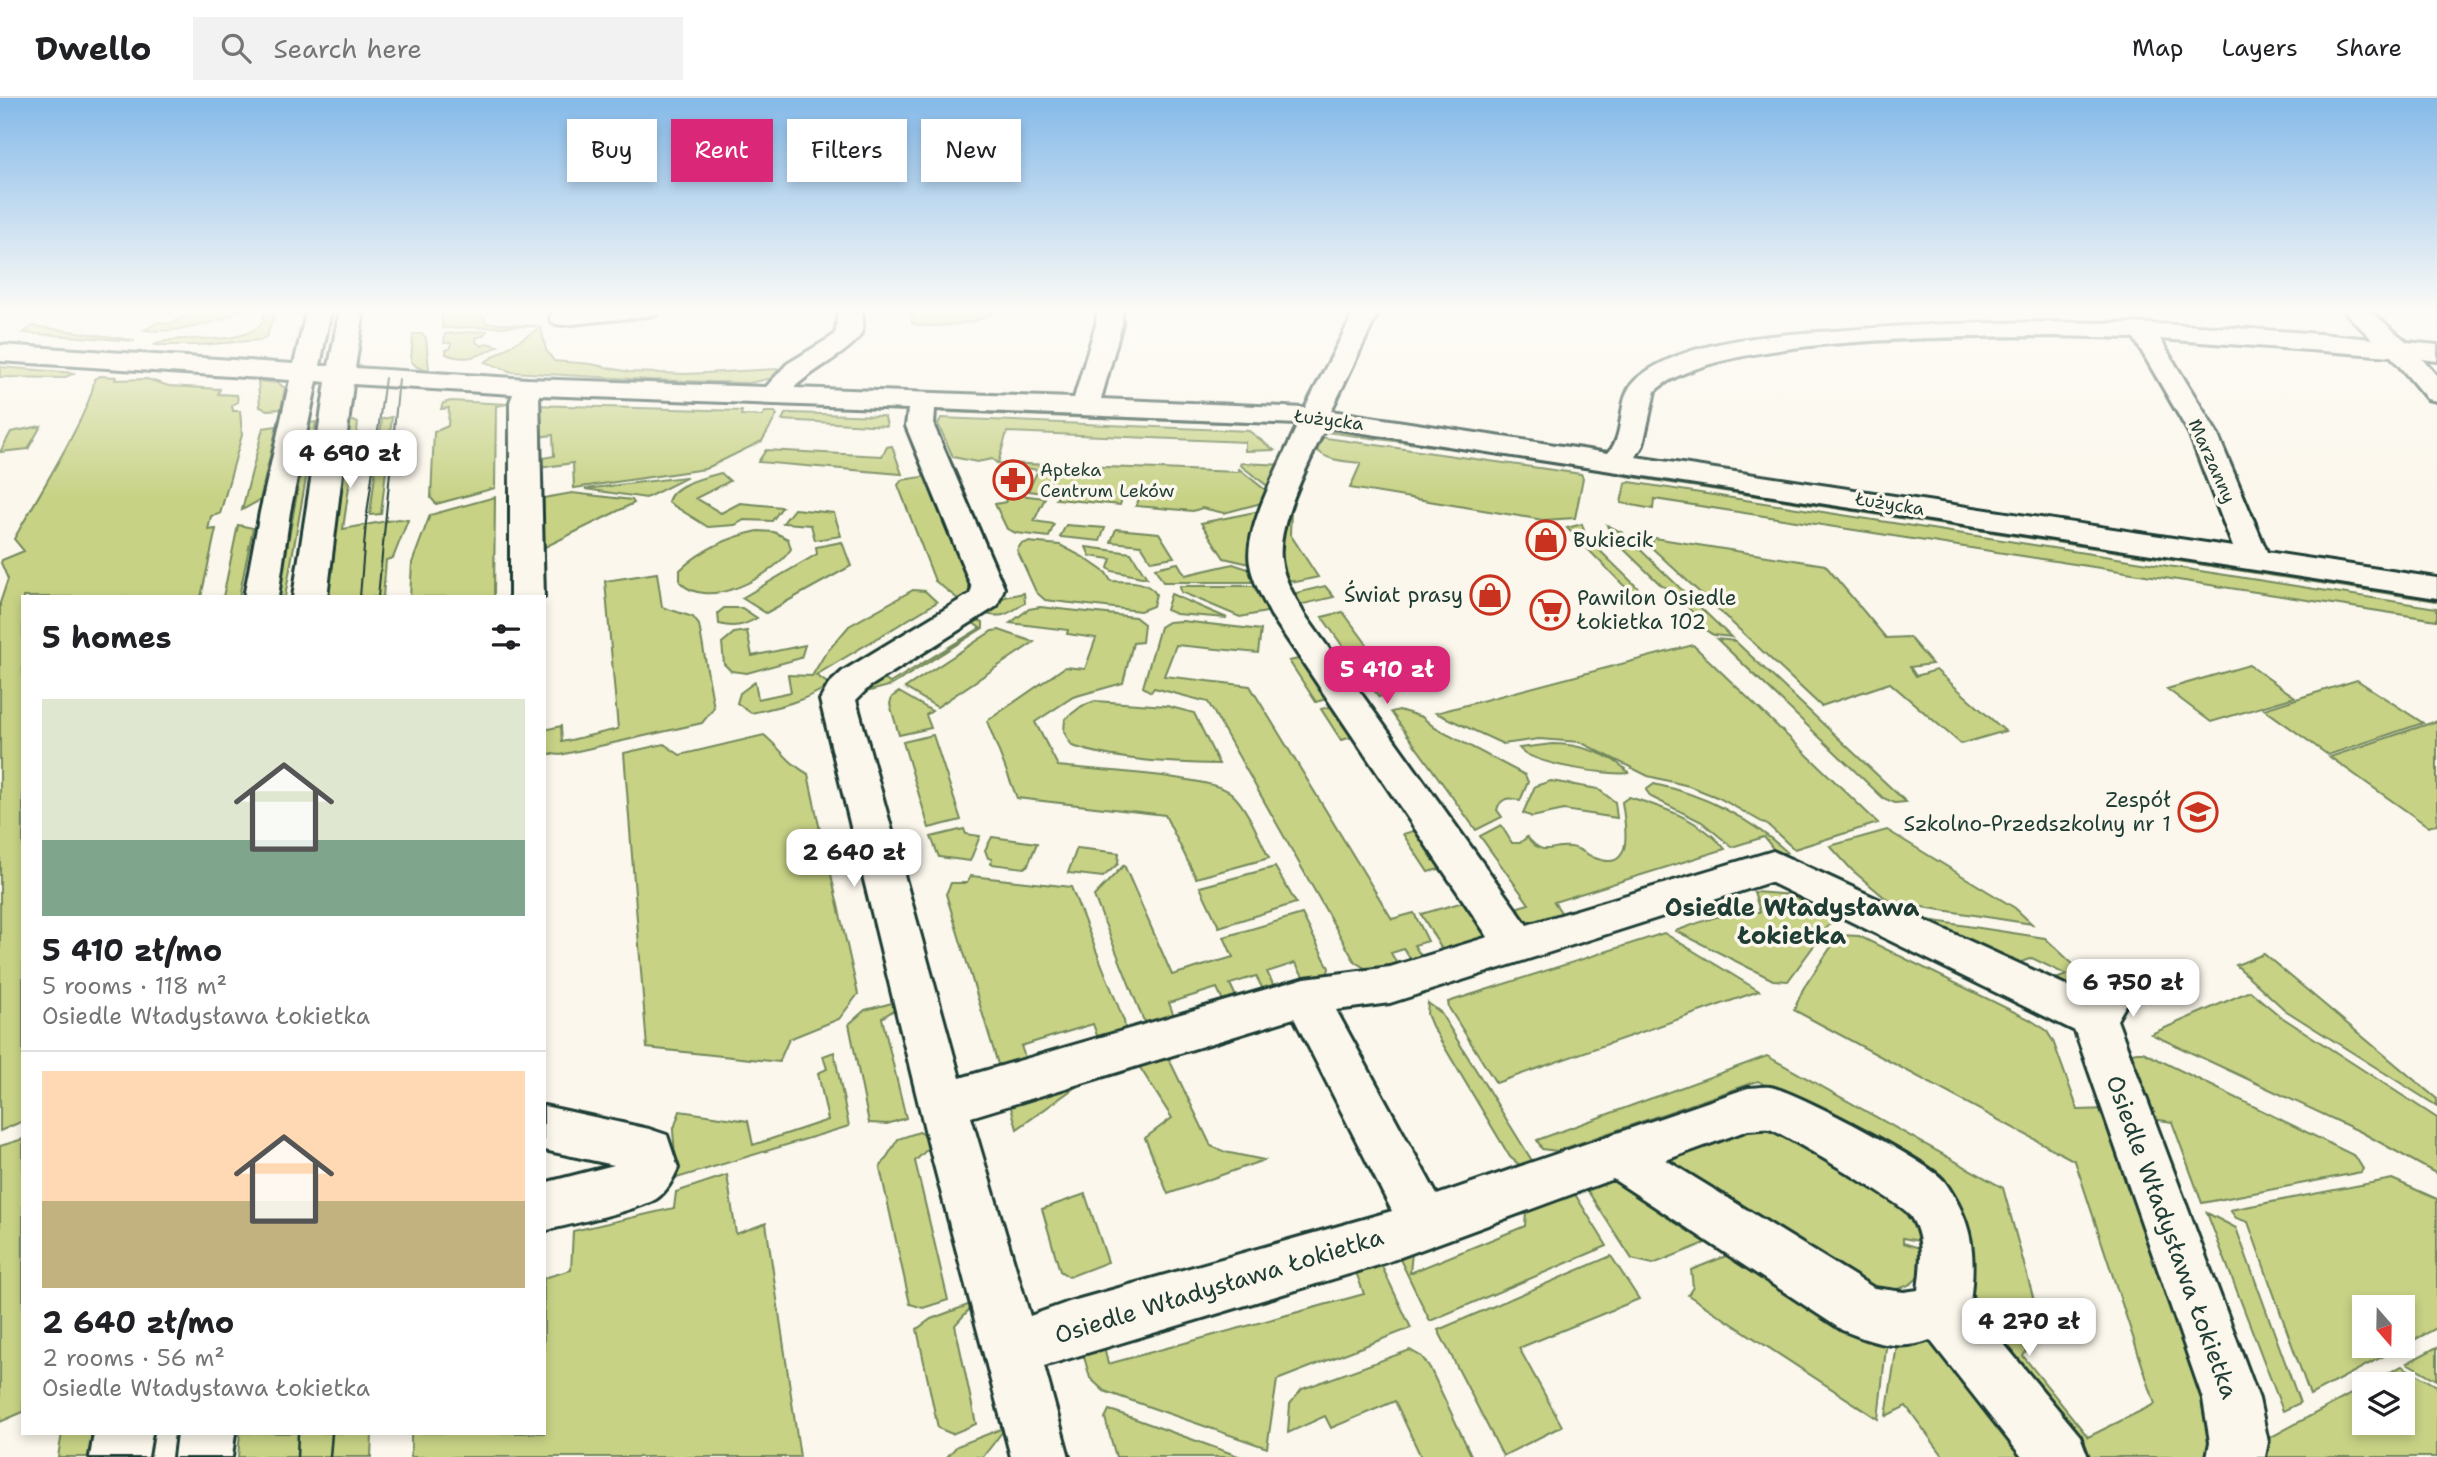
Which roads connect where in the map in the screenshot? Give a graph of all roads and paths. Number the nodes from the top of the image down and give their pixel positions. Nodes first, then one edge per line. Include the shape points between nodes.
1 (297, 372) edge
2 (794, 372) edge
3 (1094, 372) edge
4 (1333, 372) edge
5 (1666, 372) edge
6 (2167, 372) edge
7 (2419, 372) edge
8 (306, 373) junction
9 (341, 375) junction
10 (528, 387) junction
11 (2437, 393) edge
12 (773, 396) junction
13 (925, 401) junction
14 (1085, 406) junction
15 (1314, 417) junction
16 (1616, 462) junction
17 (2254, 560) junction
18 (2437, 588) edge
19 (261, 595) edge
20 (310, 595) edge
21 (527, 595) edge
22 (1518, 946) junction
23 (1305, 996) junction
24 (943, 1104) junction
25 (546, 1128) edge
26 (1619, 1153) junction
27 (546, 1206) edge
28 (1425, 1223) junction
29 (1939, 1308) junction
30 (1013, 1350) junction
31 (123, 1435) edge
32 (206, 1435) edge
33 (119, 1457) edge
34 (203, 1457) edge
35 (1040, 1457) edge
36 (2059, 1457) edge
37 (2236, 1457) edge

1 - 8 street, Łużycka
2 - 12 street
3 - 14 street
4 - 15 street
5 - 16 street via 1647,383 1635,407 1629,448
6 - 17 street, Marzanny via 2203,433
7 - 11 street
8 - 9 street, Łużycka
8 - 19 street
9 - 10 street, Łużycka
9 - 20 street
10 - 12 street, Łużycka
10 - 21 street via 524,402
12 - 13 street, Łużycka
13 - 14 street, Łużycka
13 - 24 street via 920,426 988,588 985,599 856,679 838,700
14 - 15 street, Łużycka
15 - 16 street, Łużycka
15 - 22 street via 1265,546 1269,576 1288,615
16 - 17 street, Łużycka
17 - 18 street, Łużycka
22 - 23 street, Osiedle Władysława Łokietka via 1390,985
22 - 37 street, Osiedle Władysława Łokietka via 1773,866 2105,1002 2231,1399 2239,1442
23 - 24 street, Osiedle Władysława Łokietka
23 - 28 street
24 - 30 street
25 - 27 street via 649,1151 653,1168 639,1182
26 - 28 street, Osiedle Władysława Łokietka
26 - 29 street via 1643,1173 1861,1311 1904,1319
26 - 29 street, Osiedle Władysława Łokietka via 1748,1109 1770,1108 1788,1115 1925,1195 1945,1235 1948,1256
28 - 30 street, Osiedle Władysława Łokietka via 1069,1329
29 - 36 street
30 - 35 street
31 - 33 street
32 - 34 street

